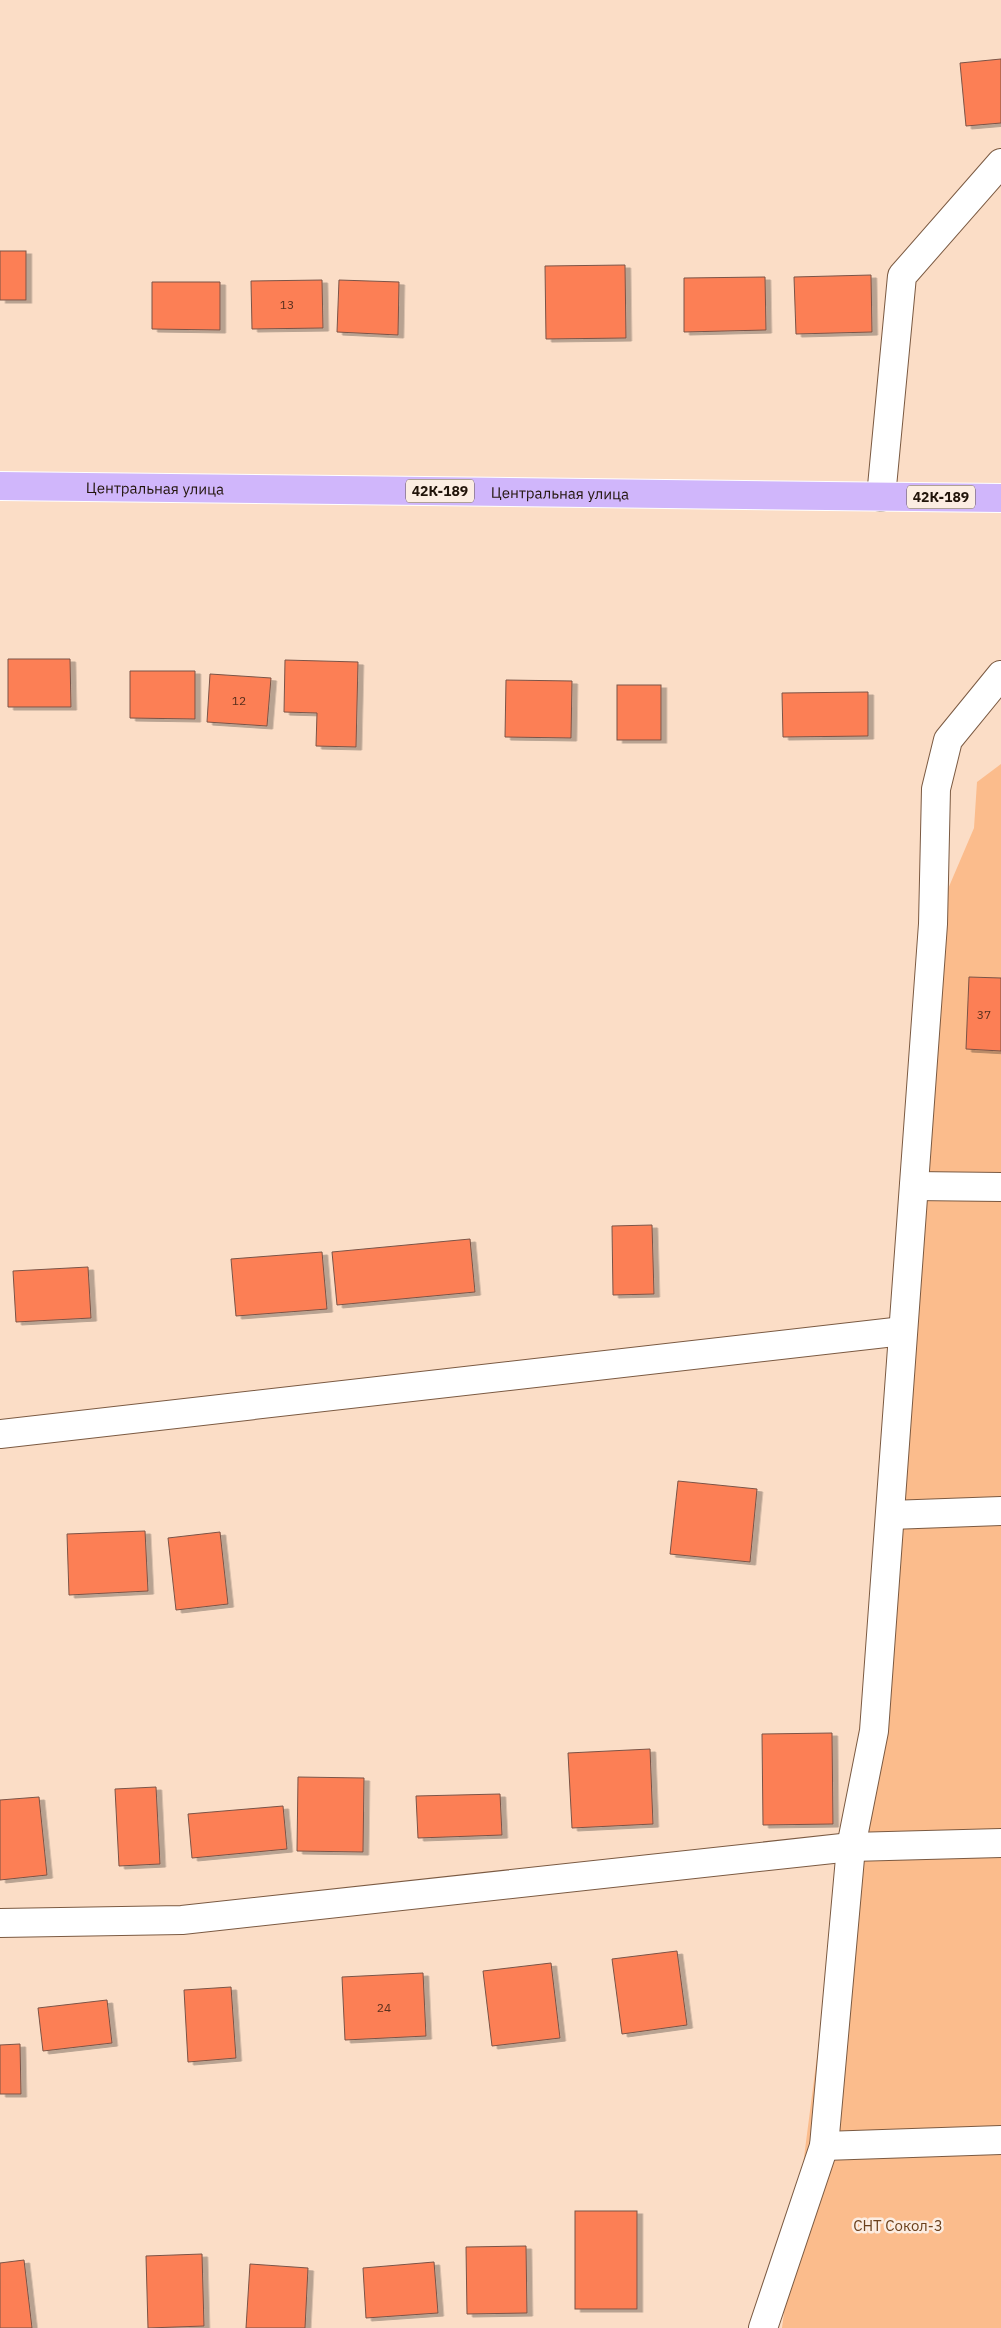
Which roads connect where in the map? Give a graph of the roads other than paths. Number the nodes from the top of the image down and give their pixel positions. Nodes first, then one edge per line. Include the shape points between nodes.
1 (1001, 163) edge
2 (0, 486) edge
3 (880, 496) junction
4 (1001, 498) edge
5 (1001, 675) edge
6 (914, 1186) junction
7 (1001, 1187) edge
8 (903, 1331) junction
9 (0, 1434) edge
10 (1001, 1512) edge
11 (890, 1515) junction
12 (1001, 1843) edge
13 (851, 1848) junction
14 (0, 1923) edge
15 (1001, 2140) edge
16 (824, 2146) junction
17 (763, 2328) edge

1 - 3 street via 902,276
2 - 3 main road, Центральная улица / 42К-189
3 - 4 main road, Центральная улица / 42К-189
5 - 6 street via 948,740 936,789 933,924
6 - 7 street
6 - 8 street
8 - 9 street
8 - 11 street
10 - 11 street
11 - 13 street via 874,1731
12 - 13 street
13 - 14 street via 182,1920
13 - 16 street
15 - 16 street
16 - 17 street

